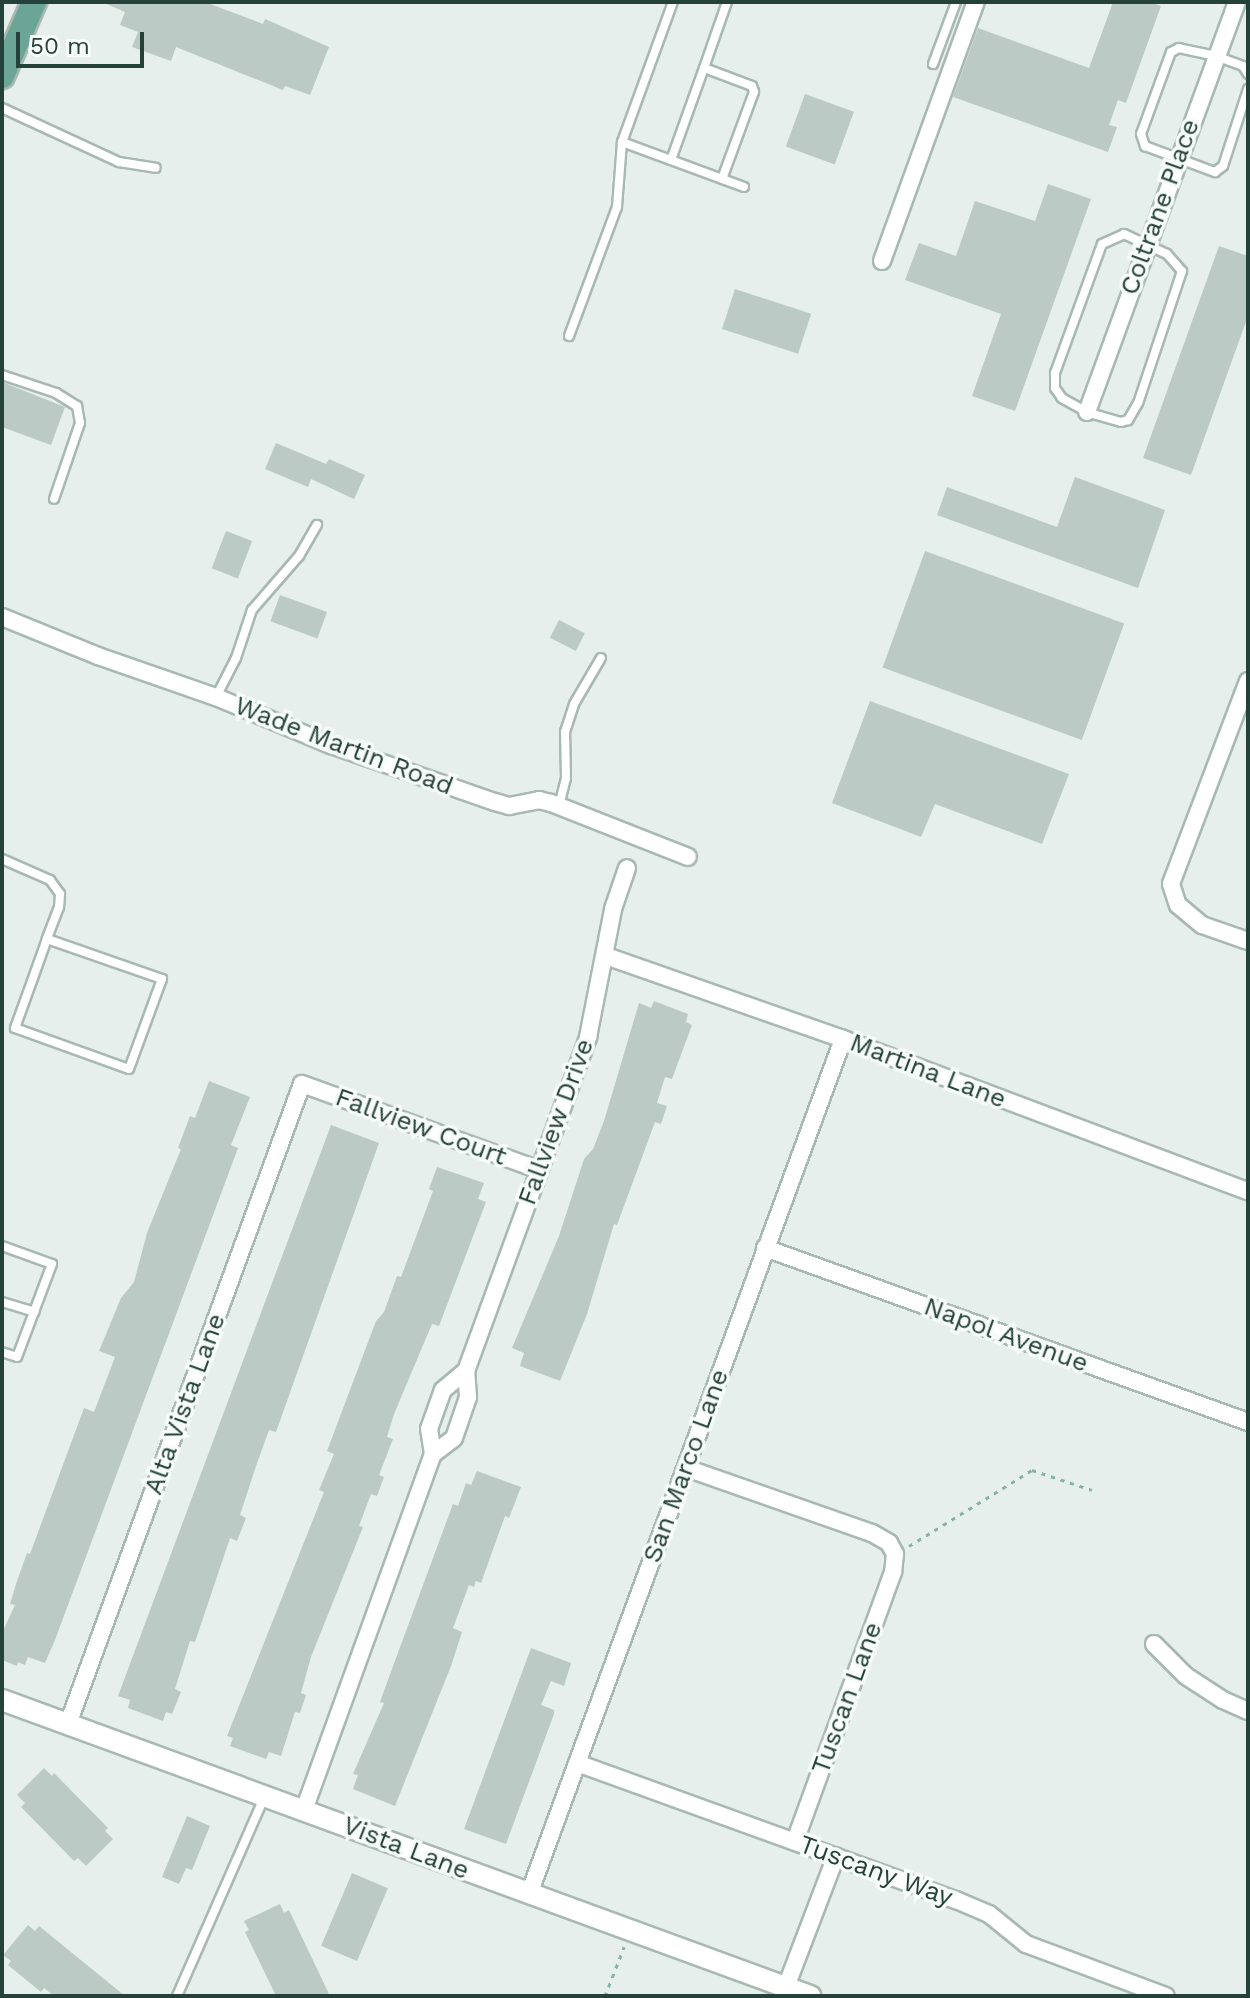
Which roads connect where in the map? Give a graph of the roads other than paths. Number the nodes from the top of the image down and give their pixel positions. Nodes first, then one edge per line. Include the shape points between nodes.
1 (34, 2) edge
2 (673, 2) edge
3 (727, 2) edge
4 (976, 2) edge
5 (1237, 2) edge
6 (953, 3) edge
7 (1216, 56) junction
8 (933, 64) dead end
9 (704, 68) junction
10 (1248, 74) edge
11 (2, 76) edge
12 (1248, 89) edge
13 (2, 108) edge
14 (622, 142) junction
15 (1178, 159) junction
16 (671, 160) junction
17 (156, 168) dead end
18 (722, 179) junction
19 (744, 187) dead end
20 (1146, 242) junction
21 (882, 261) dead end
22 (569, 336) dead end
23 (2, 375) edge
24 (1087, 412) junction
25 (54, 499) dead end
26 (317, 525) dead end
27 (2, 617) edge
28 (601, 658) dead end
29 (1247, 683) edge
30 (216, 697) junction
31 (559, 806) junction
32 (688, 857) dead end
33 (2, 859) edge
34 (627, 868) dead end
35 (47, 939) junction
36 (1248, 941) edge
37 (606, 956) junction
38 (843, 1039) junction
39 (302, 1084) joint
40 (539, 1170) junction
41 (1248, 1191) edge
42 (2, 1246) edge
43 (765, 1248) junction
44 (2, 1302) edge
45 (34, 1312) junction
46 (2, 1352) edge
47 (466, 1371) junction
48 (1248, 1422) edge
49 (433, 1454) junction
50 (686, 1468) junction
51 (1154, 1644) dead end
52 (2, 1700) edge
53 (1248, 1711) edge
54 (68, 1724) junction
55 (577, 1763) junction
56 (266, 1795) junction
57 (304, 1810) junction
58 (795, 1841) junction
59 (836, 1856) junction
60 (529, 1894) junction
61 (786, 1987) junction
62 (177, 1996) edge
63 (810, 1996) edge
64 (1166, 1996) edge

1 - 11 main road
2 - 14 lane
3 - 9 lane
4 - 21 street
5 - 7 street, Coltrane Place
6 - 8 lane
7 - 10 lane via 1243,66
7 - 15 street, Coltrane Place
7 - 15 lane via 1179,48 1171,52 1141,134 1145,146
9 - 16 lane
9 - 18 lane via 754,88
12 - 15 lane via 1223,166 1215,172
13 - 17 lane via 119,162
14 - 16 lane
14 - 22 lane via 617,207
15 - 20 street, Coltrane Place
16 - 18 lane
18 - 19 lane
20 - 24 street, Coltrane Place
20 - 24 lane via 1124,234 1102,244 1055,373 1055,388 1062,398
20 - 24 lane via 1177,263 1182,271 1179,287 1128,420
23 - 25 lane via 77,406 80,423
26 - 30 lane via 299,556 252,610
27 - 30 street, Wade Martin Road
28 - 31 lane via 574,704 565,732 566,778
29 - 36 street via 1171,884 1178,905 1202,925
30 - 31 street, Wade Martin Road via 331,745 495,802 509,806 539,800
31 - 32 street, Wade Martin Road
33 - 35 lane via 50,880 60,894
34 - 37 street, Fallview Drive via 613,909
35 - 35 lane via 15,1028 129,1069 162,979
37 - 38 street, Martina Lane
37 - 40 street, Fallview Drive via 588,1037
38 - 41 street, Martina Lane
38 - 43 street, San Marco Lane
39 - 40 street, Fallview Court
39 - 54 street, Alta Vista Lane
40 - 47 street, Fallview Drive
42 - 45 lane via 52,1264
43 - 48 street, Napol Avenue
43 - 50 street, San Marco Lane
44 - 45 lane
45 - 46 lane via 17,1357
47 - 49 street, Fallview Drive via 468,1397 454,1438
47 - 49 street, Fallview Drive via 443,1390 429,1429
49 - 57 street, Fallview Drive
50 - 55 street, San Marco Lane
50 - 58 street, Tuscan Lane via 872,1533 889,1543 895,1554 893,1572
51 - 53 street via 1186,1676
52 - 54 street, Vista Lane
54 - 56 street, Vista Lane
55 - 58 street, Tuscany Way
55 - 60 street, San Marco Lane
56 - 57 street, Vista Lane
56 - 62 lane
57 - 60 street, Vista Lane
58 - 59 street, Tuscany Way
59 - 61 street
59 - 64 street, Tuscany Way via 989,1914 1047,1954
60 - 61 street, Vista Lane
61 - 63 street, Vista Lane

